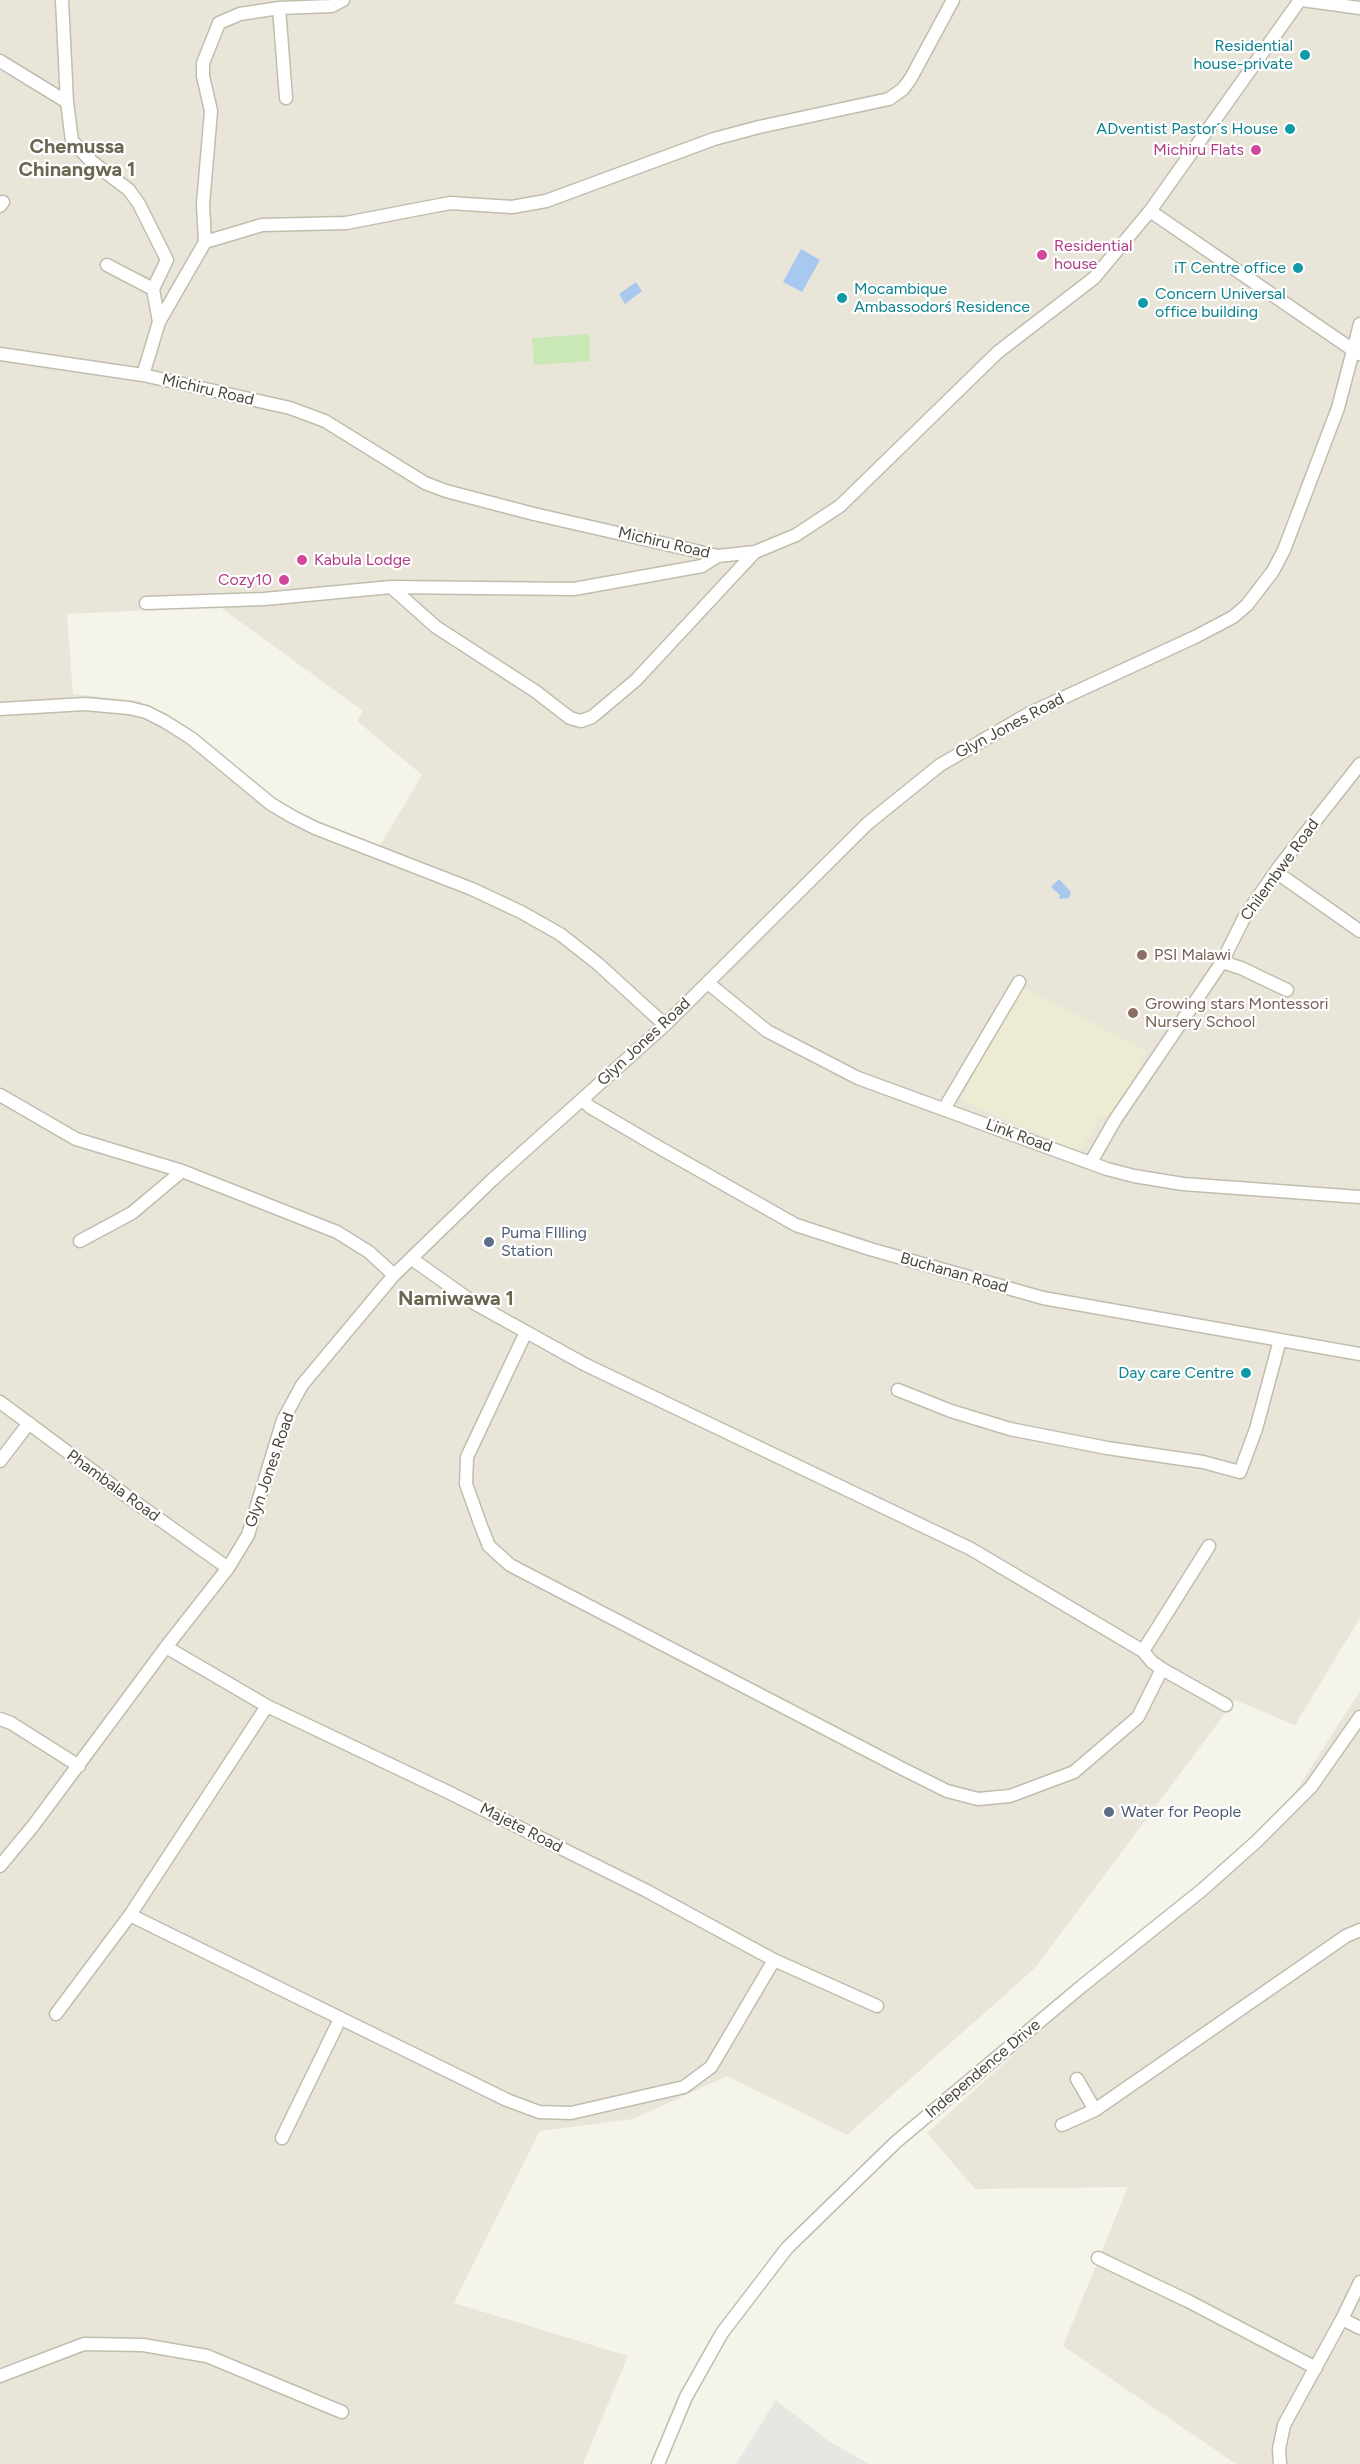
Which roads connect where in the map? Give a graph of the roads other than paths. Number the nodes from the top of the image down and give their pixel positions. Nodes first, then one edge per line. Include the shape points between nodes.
1 (62, 0) edge
2 (343, 0) edge
3 (953, 0) edge
4 (1301, 0) edge
5 (279, 8) junction
6 (1360, 8) edge
7 (0, 61) edge
8 (286, 98) dead end
9 (67, 102) junction
10 (1150, 211) junction
11 (205, 242) junction
12 (107, 265) dead end
13 (153, 289) junction
14 (159, 322) junction
15 (1360, 324) edge
16 (1357, 353) edge
17 (0, 354) edge
18 (143, 375) junction
19 (755, 552) junction
20 (718, 556) junction
21 (391, 587) junction
22 (146, 603) dead end
23 (0, 710) edge
24 (1360, 764) edge
25 (1276, 872) junction
26 (1360, 931) edge
27 (1222, 962) junction
28 (1019, 982) dead end
29 (708, 983) junction
30 (1287, 990) dead end
31 (664, 1025) junction
32 (0, 1095) edge
33 (582, 1099) junction
34 (944, 1109) junction
35 (1091, 1162) junction
36 (182, 1172) junction
37 (1360, 1197) edge
38 (80, 1241) dead end
39 (412, 1259) junction
40 (394, 1275) junction
41 (526, 1332) junction
42 (1280, 1340) junction
43 (1360, 1354) edge
44 (898, 1390) dead end
45 (0, 1402) edge
46 (29, 1423) junction
47 (0, 1461) edge
48 (1209, 1546) dead end
49 (228, 1568) junction
50 (166, 1647) junction
51 (1143, 1651) junction
52 (1162, 1669) junction
53 (1226, 1705) dead end
54 (267, 1706) junction
55 (1360, 1718) edge
56 (0, 1719) edge
57 (79, 1766) junction
58 (0, 1866) edge
59 (130, 1915) junction
60 (1360, 1930) edge
61 (774, 1960) junction
62 (878, 2006) dead end
63 (57, 2014) dead end
64 (340, 2019) junction
65 (1077, 2079) dead end
66 (1095, 2109) junction
67 (1062, 2125) dead end
68 (282, 2138) dead end
69 (1098, 2258) dead end
70 (1360, 2282) edge
71 (1342, 2319) junction
72 (1360, 2328) edge
73 (1316, 2368) junction
74 (0, 2376) edge
75 (342, 2412) dead end
76 (658, 2464) edge
77 (1280, 2464) edge

1 - 9 street
2 - 5 street via 332,6
3 - 11 street via 911,78 889,99 714,139 546,201 512,207 450,203 346,223 262,225
4 - 6 street
4 - 10 street, Michiru Road
5 - 8 street
5 - 11 street via 240,14 219,23 207,49 203,76 211,111 203,204
7 - 9 street
9 - 13 street via 72,141 129,190 166,254 165,268
10 - 16 street
10 - 19 street, Michiru Road via 1087,284 998,352 840,506 796,535
11 - 14 street
12 - 13 street
13 - 14 street
14 - 18 street
15 - 16 street, Glyn Jones Road
16 - 29 street, Glyn Jones Road via 1284,550 1247,605 1195,638 1030,713 940,765 867,825
17 - 18 street, Michiru Road
18 - 20 street, Michiru Road via 312,415 424,483 446,491
19 - 20 street, Michiru Road
19 - 21 street via 636,680 592,717 581,721 570,718 436,627
20 - 21 street via 702,566 574,589
21 - 22 street via 264,599
23 - 31 street via 86,704 146,712 191,738 271,804 293,817 472,889 560,934
24 - 25 street, Chilembwe Road
25 - 26 street
25 - 27 street, Chilembwe Road via 1245,916
27 - 30 street
27 - 35 street, Chilembwe Road
28 - 34 street
29 - 31 street, Glyn Jones Road
29 - 34 street, Link Road via 767,1031 805,1052 858,1078
31 - 33 street, Glyn Jones Road
32 - 36 street via 76,1139
33 - 39 street, Glyn Jones Road
33 - 42 street, Buchanan Road via 796,1225 1043,1298
34 - 35 street, Link Road
35 - 37 street, Link Road via 1134,1176 1183,1184
36 - 38 street via 132,1213
36 - 40 street via 338,1232 369,1252
39 - 40 street, Glyn Jones Road
39 - 41 street via 474,1303
40 - 49 street, Glyn Jones Road via 302,1385 283,1420 248,1535
41 - 51 street via 584,1364 971,1549
41 - 52 street via 467,1457 466,1484 481,1526 489,1546 510,1565 910,1773 946,1791 978,1799 1010,1796 1074,1772 1138,1717
42 - 43 street, Buchanan Road
42 - 44 street via 1240,1472 1203,1462 1010,1429
45 - 46 street, Phambala Road
46 - 47 street
46 - 49 street, Phambala Road
48 - 51 street
49 - 50 street, Glyn Jones Road
50 - 54 street, Majete Road
50 - 57 street, Glyn Jones Road
51 - 52 street
52 - 53 street
54 - 59 street
54 - 61 street, Majete Road via 645,1890
55 - 76 street, Independence Drive via 1311,1787 1257,1841 896,2142 787,2248 722,2333 687,2397
56 - 57 street
57 - 58 street, Glyn Jones Road
59 - 63 street
59 - 64 street
60 - 66 street
61 - 62 street, Majete Road
61 - 64 street via 711,2067 684,2087 571,2113 539,2112 507,2100
64 - 68 street
65 - 66 street
66 - 67 street
69 - 73 street
70 - 71 street
71 - 72 street
71 - 73 street
73 - 77 street via 1284,2425
74 - 75 street via 84,2344 143,2345 207,2356

